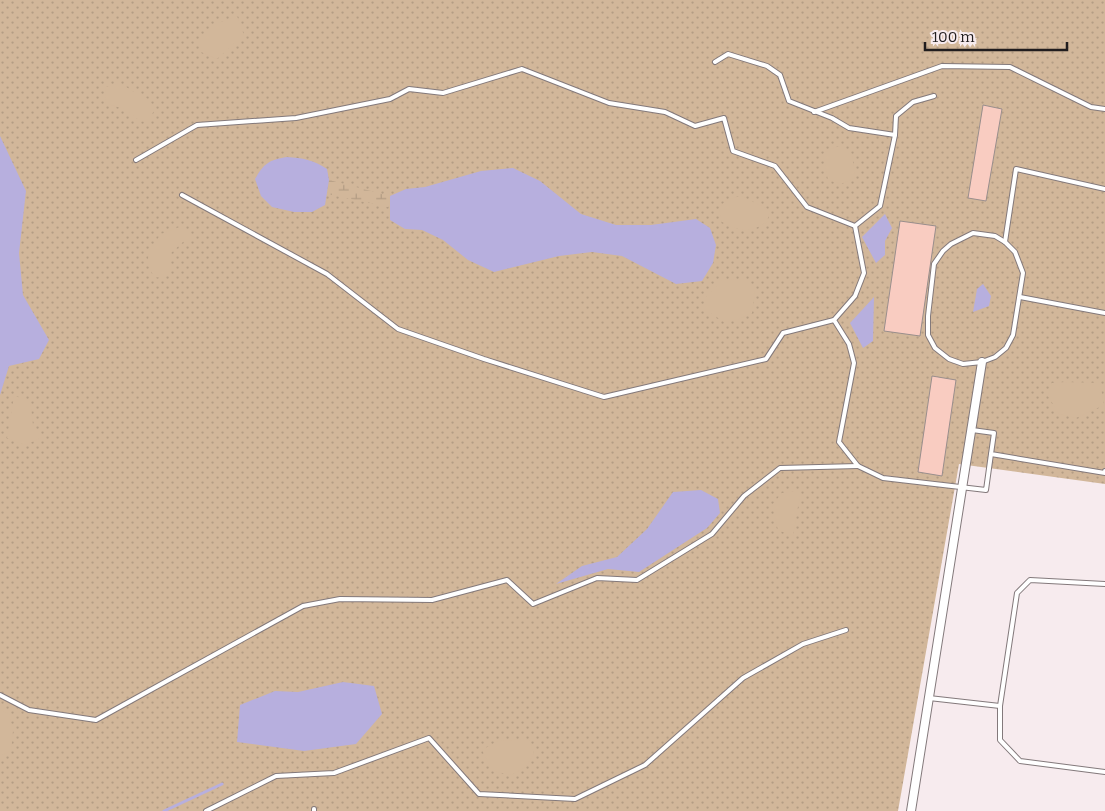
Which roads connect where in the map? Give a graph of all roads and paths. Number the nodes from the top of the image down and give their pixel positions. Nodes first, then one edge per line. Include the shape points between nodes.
1 (715, 62) dead end
2 (934, 96) dead end
3 (1105, 109) edge
4 (814, 112) junction
5 (894, 135) junction
6 (136, 160) dead end
7 (1105, 189) edge
8 (182, 195) dead end
9 (855, 226) junction
10 (1005, 242) junction
11 (1020, 297) junction
12 (1105, 313) edge
13 (834, 320) junction
14 (982, 362) junction
15 (972, 430) junction
16 (991, 454) junction
17 (858, 466) junction
18 (1105, 471) edge
19 (963, 486) junction
20 (1105, 584) edge
21 (846, 630) dead end
22 (0, 695) edge
23 (930, 698) junction
24 (1000, 706) junction
25 (1105, 772) edge
26 (206, 811) edge
27 (911, 811) edge

1 - 4 lane via 728,54 767,66 780,75 789,101
2 - 5 lane via 913,102 896,116
3 - 4 lane via 1090,107 1010,67 942,66
4 - 5 lane via 849,128
5 - 9 lane via 880,206
6 - 9 lane via 197,125 296,118 390,98 409,89 443,93 522,69 610,103 665,112 694,126 724,118 733,151 775,166 806,207
7 - 10 lane via 1016,169
8 - 13 lane via 327,274 398,329 604,397 766,359 783,333
9 - 13 lane via 864,273 855,296
10 - 11 lane via 1015,252 1023,273
10 - 14 lane via 995,236 973,233 951,244 934,264 928,335 935,348 949,359 963,364
11 - 12 lane
11 - 14 lane via 1014,335 1006,348
13 - 17 lane via 849,344 854,363 839,442
14 - 15 street
15 - 16 lane via 994,433
15 - 19 street
16 - 18 lane
16 - 19 lane via 986,490
17 - 19 lane via 883,478
17 - 22 lane via 780,468 744,496 712,534 637,580 597,578 533,604 507,580 432,600 340,599 303,606 96,720 29,710
19 - 23 street
20 - 24 lane via 1030,580 1017,593
21 - 26 lane via 803,644 743,678 645,766 575,799 479,794 429,738 334,773 276,776
23 - 24 lane
23 - 27 street
24 - 25 lane via 1000,740 1020,761

